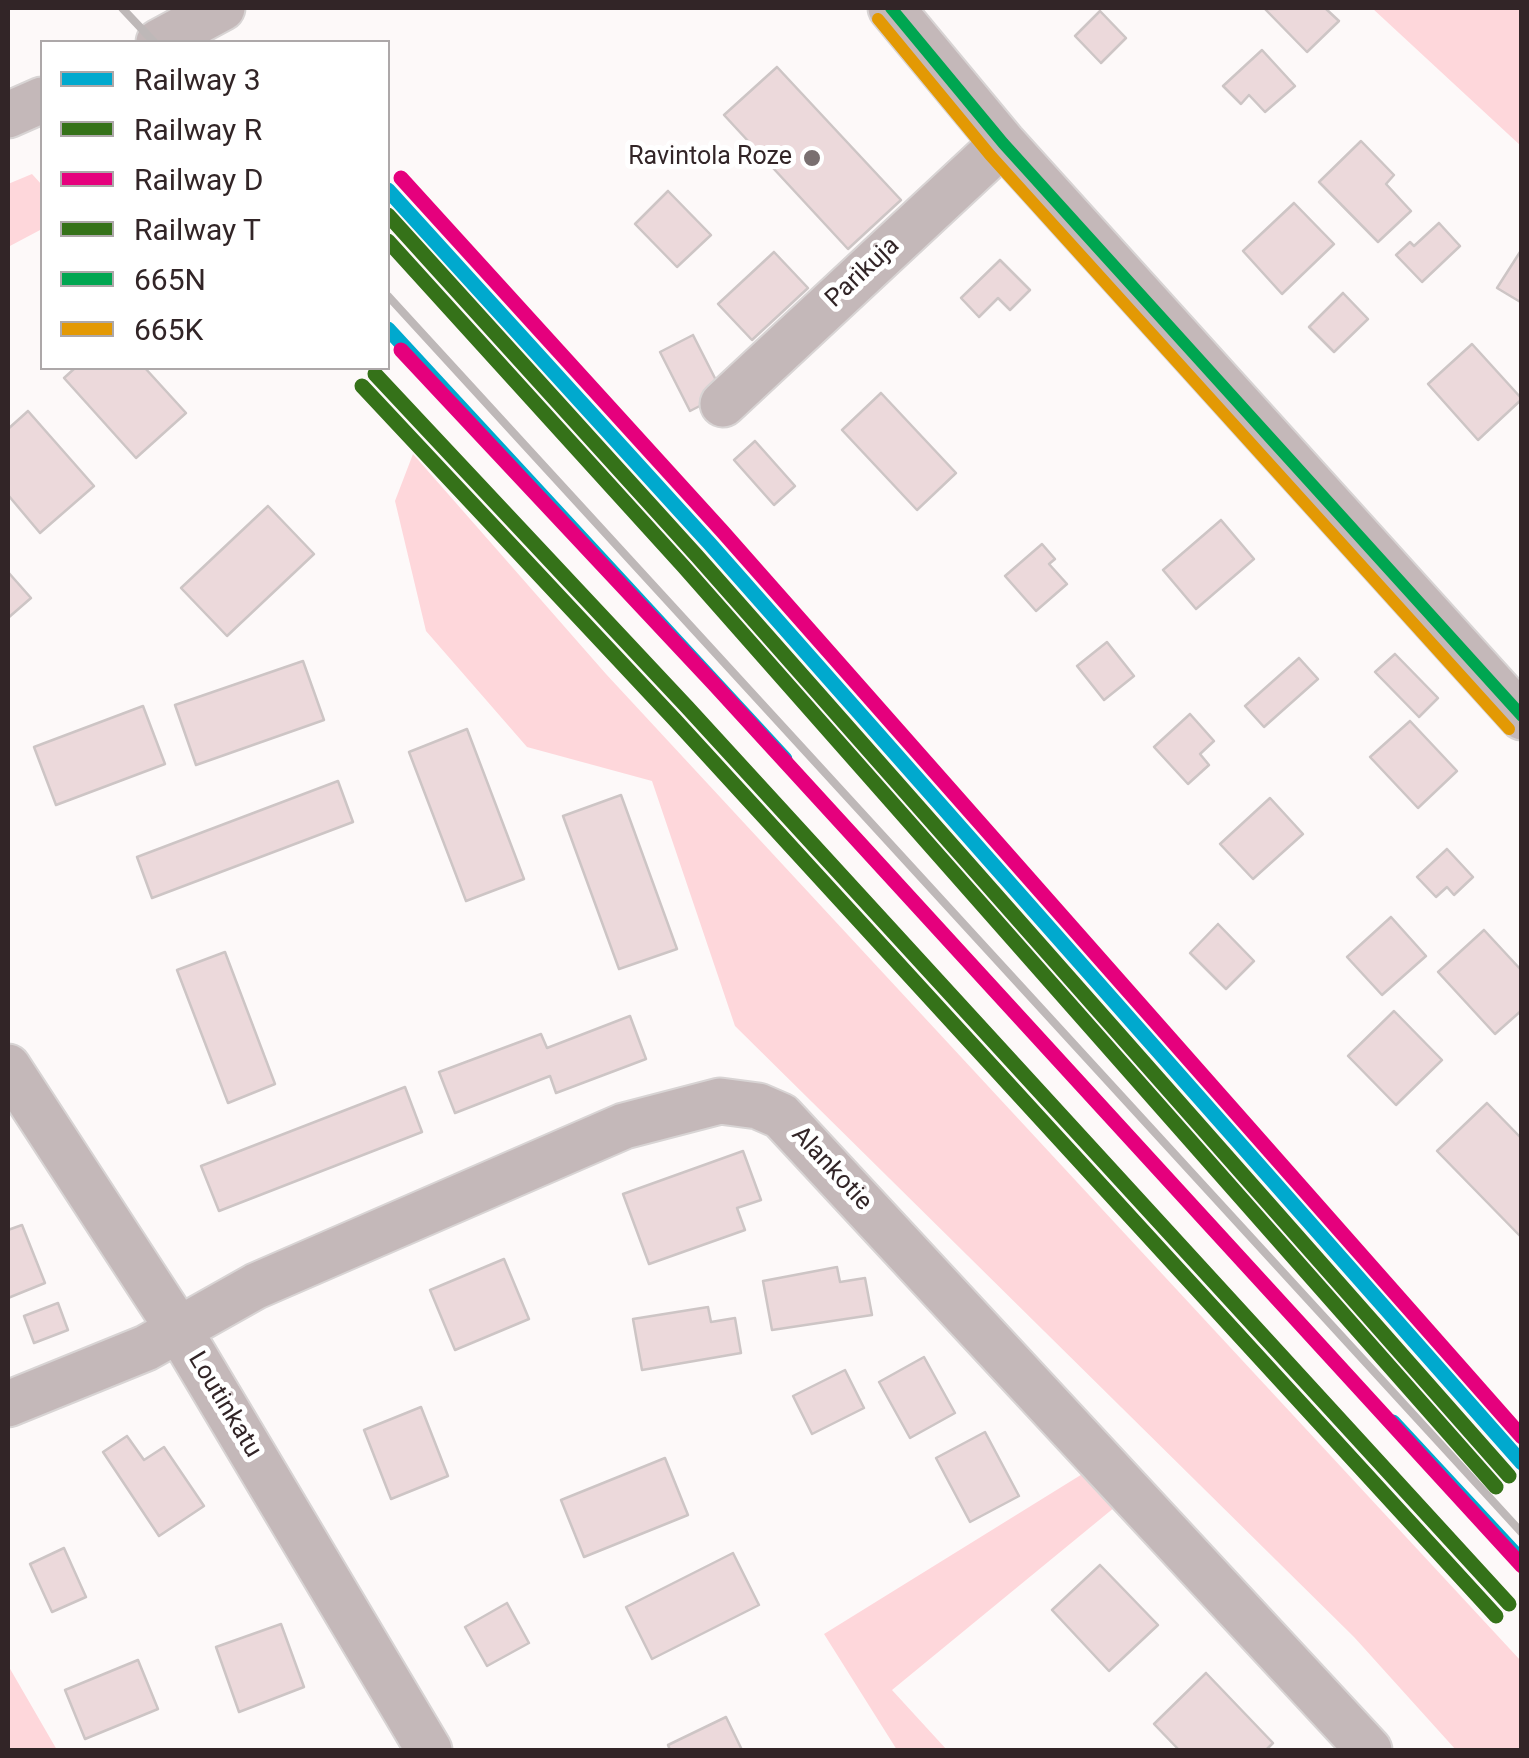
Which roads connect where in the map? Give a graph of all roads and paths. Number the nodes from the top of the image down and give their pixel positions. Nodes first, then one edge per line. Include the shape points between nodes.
1 (222, 8) edge
2 (891, 8) edge
3 (163, 40) edge
4 (40, 101) edge
5 (8, 115) edge
6 (1004, 143) junction
7 (723, 404) dead end
8 (1522, 717) edge
9 (8, 1066) edge
10 (180, 1330) junction
11 (8, 1404) edge
12 (429, 1750) edge
13 (1369, 1750) edge

1 - 3 street
2 - 6 street
4 - 5 street
6 - 7 street, Parikuja
6 - 8 street
9 - 10 street, Loutinkatu
10 - 11 street, Alankotie
10 - 12 street, Loutinkatu
10 - 13 street, Alankotie via 256,1286 624,1126 720,1101 758,1106 781,1116

